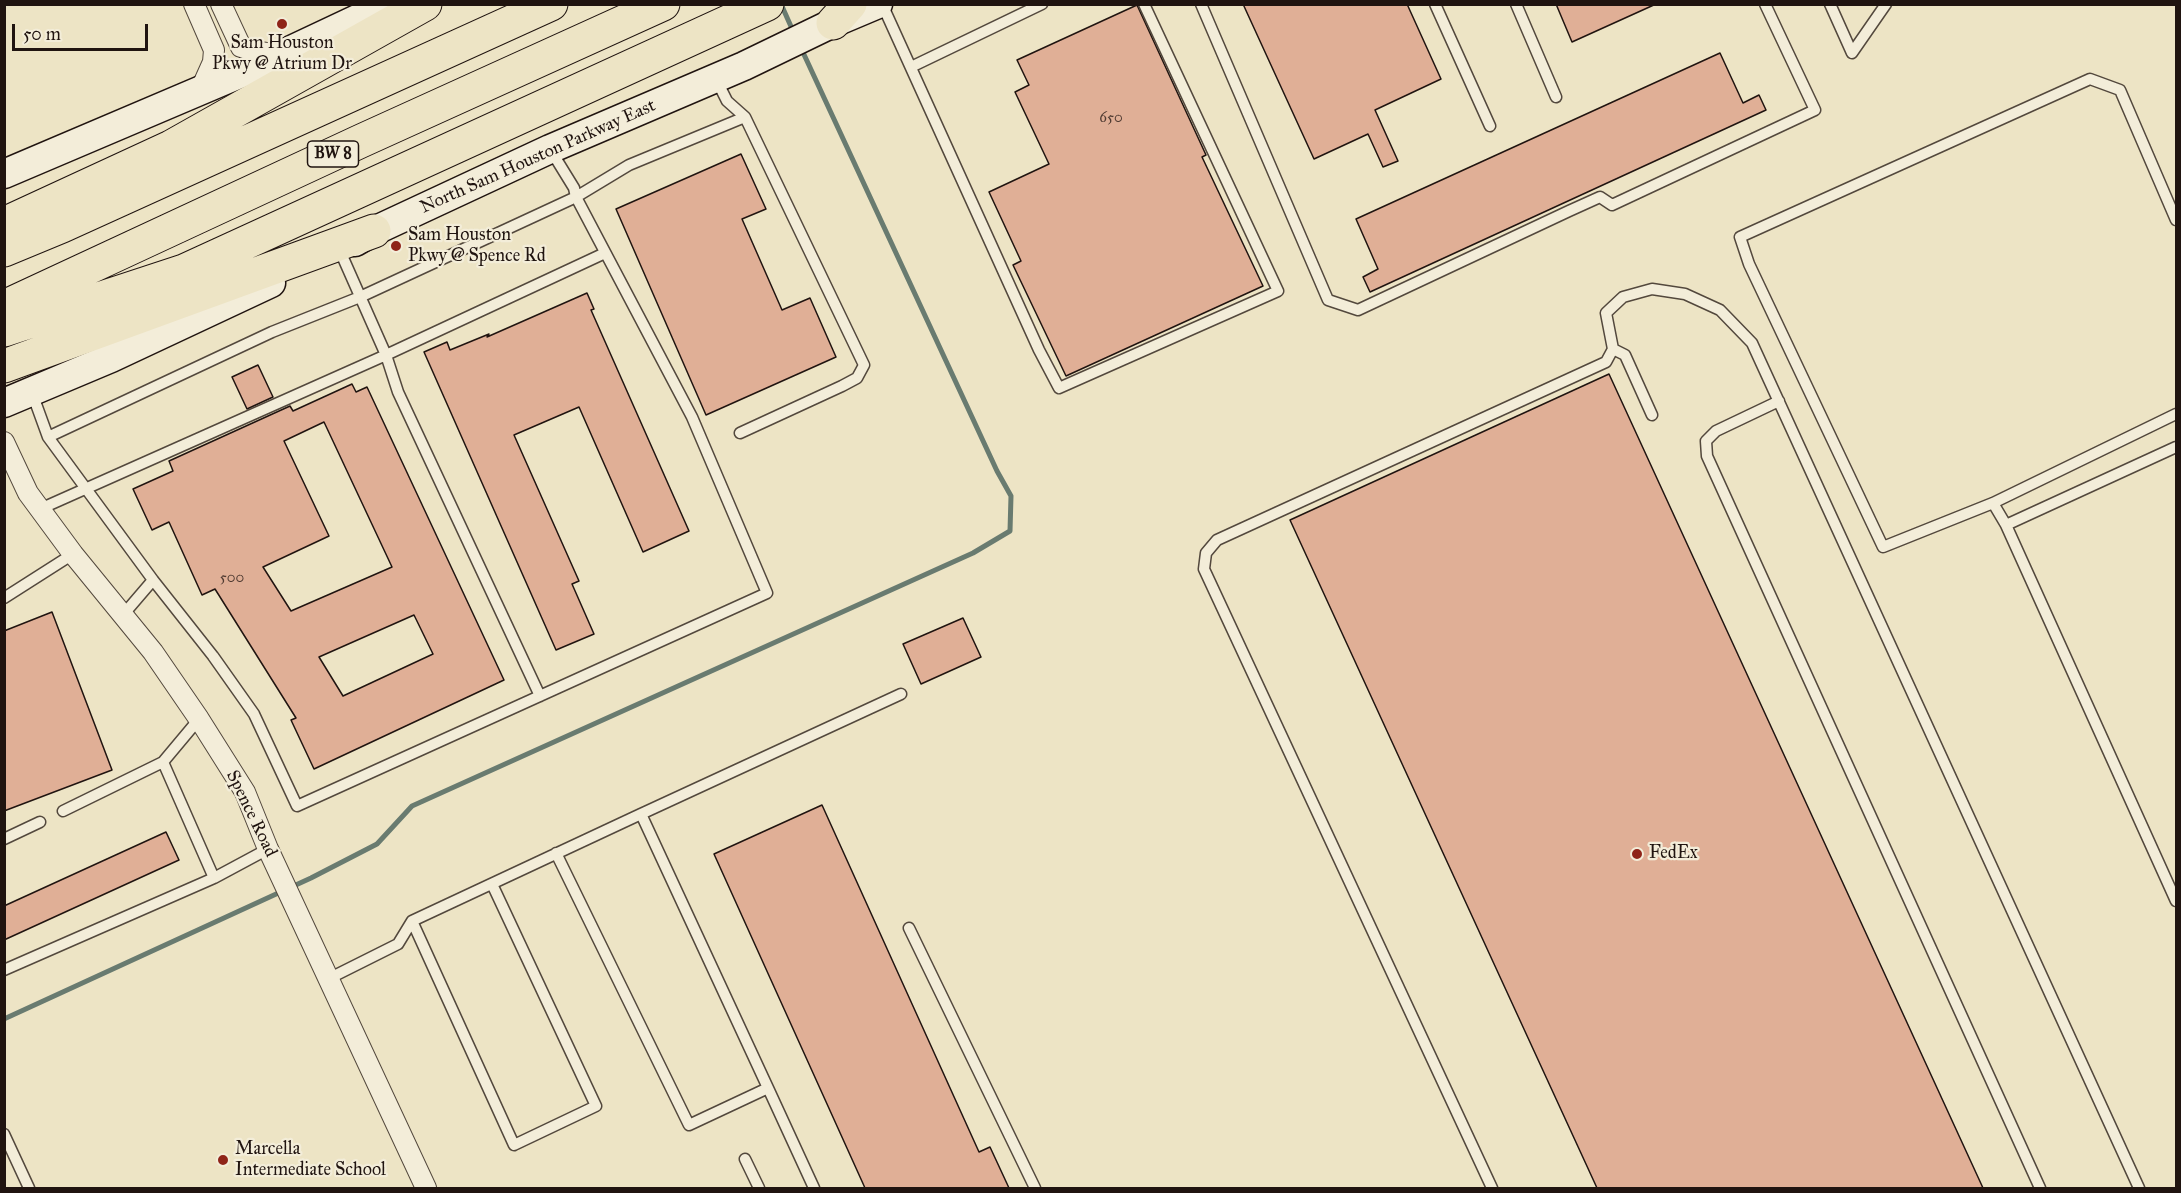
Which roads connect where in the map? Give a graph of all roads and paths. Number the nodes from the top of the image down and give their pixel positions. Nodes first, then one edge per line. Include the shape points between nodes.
1 (194, 4) edge
2 (221, 4) edge
3 (389, 4) edge
4 (425, 4) edge
5 (551, 4) edge
6 (663, 4) edge
7 (767, 4) edge
8 (880, 4) edge
9 (1042, 4) edge
10 (1144, 4) edge
11 (1201, 4) edge
12 (1435, 4) edge
13 (1516, 4) edge
14 (1765, 4) edge
15 (1830, 4) edge
16 (1886, 4) edge
17 (841, 14) edge
18 (280, 55) junction
19 (911, 67) junction
20 (716, 78) junction
21 (200, 91) junction
22 (1556, 97) dead end
23 (745, 117) junction
24 (1490, 126) dead end
25 (550, 149) junction
26 (4, 174) edge
27 (576, 197) junction
28 (2176, 220) edge
29 (4, 224) edge
30 (374, 231) junction
31 (4, 250) edge
32 (339, 251) junction
33 (605, 253) junction
34 (360, 297) junction
35 (4, 307) edge
36 (4, 330) edge
37 (1613, 349) junction
38 (386, 355) junction
39 (4, 366) edge
40 (32, 392) junction
41 (1779, 401) junction
42 (4, 403) edge
43 (2176, 414) edge
44 (1652, 415) dead end
45 (740, 434) dead end
46 (48, 437) junction
47 (4, 442) edge
48 (2176, 447) edge
49 (86, 489) junction
50 (1993, 503) junction
51 (40, 509) junction
52 (2006, 525) junction
53 (74, 554) junction
54 (153, 580) junction
55 (4, 598) edge
56 (123, 615) junction
57 (901, 694) dead end
58 (540, 696) junction
59 (199, 719) junction
60 (163, 762) junction
61 (63, 811) dead end
62 (640, 814) junction
63 (40, 822) dead end
64 (4, 839) edge
65 (556, 853) junction
66 (272, 857) junction
67 (214, 878) junction
68 (492, 884) junction
69 (2176, 901) edge
70 (412, 921) junction
71 (909, 928) dead end
72 (4, 970) edge
73 (328, 979) junction
74 (768, 1088) junction
75 (4, 1134) edge
76 (745, 1159) dead end
77 (29, 1188) edge
78 (426, 1188) edge
79 (759, 1188) edge
80 (814, 1188) edge
81 (1035, 1188) edge
82 (1492, 1188) edge
83 (2040, 1188) edge
84 (2139, 1188) edge

1 - 21 street via 214,50
2 - 18 street via 241,47
3 - 18 main road
4 - 29 highway via 171,147
5 - 31 highway, BW 8
6 - 35 highway, BW 8
7 - 36 highway via 184,272
8 - 17 main road, North Sam Houston Parkway East
8 - 19 lane
9 - 19 lane
10 - 19 lane via 1278,291 1059,388
11 - 14 lane via 1328,300 1358,310 1579,206 1600,197 1612,205 1815,110
12 - 24 lane
13 - 22 lane
15 - 16 lane via 1852,53
17 - 20 main road, North Sam Houston Parkway East
18 - 21 main road
20 - 23 lane via 727,101
20 - 25 main road, North Sam Houston Parkway East
21 - 26 main road
23 - 27 lane via 629,165
23 - 45 lane via 864,365 857,378
25 - 27 lane
25 - 30 main road, North Sam Houston Parkway East
27 - 33 lane
27 - 34 lane
28 - 50 lane via 2120,90 2090,79 1740,237 1749,264 1883,547
30 - 32 main road, North Sam Houston Parkway East
30 - 39 highway
32 - 34 lane
32 - 40 main road, North Sam Houston Parkway East
33 - 38 lane
33 - 58 lane via 692,417 767,593
34 - 38 lane
34 - 46 lane via 272,332
37 - 41 lane via 1606,313 1623,297 1652,289 1685,294 1720,310 1752,343
37 - 44 lane via 1625,355
37 - 82 lane via 1606,362 1217,540 1206,553 1204,569
38 - 49 lane
38 - 58 lane via 398,392
40 - 42 main road, North Sam Houston Parkway East
40 - 46 lane
41 - 83 lane via 1716,430 1706,441 1707,456
41 - 84 lane
43 - 50 lane
46 - 49 lane
47 - 51 street, Spence Road
48 - 52 lane
49 - 51 lane
49 - 54 lane
50 - 52 lane
51 - 53 street, Spence Road
52 - 69 lane
53 - 55 lane
53 - 56 street, Spence Road
54 - 56 lane
54 - 58 lane via 254,714 297,806
56 - 59 street, Spence Road
57 - 62 lane
59 - 60 lane
59 - 66 street, Spence Road via 245,792
60 - 61 lane
60 - 67 lane
62 - 65 lane
62 - 74 lane
63 - 64 lane
65 - 68 lane
65 - 74 lane via 689,1125
66 - 67 lane
66 - 73 street, Spence Road
67 - 72 lane
68 - 70 lane
68 - 70 lane via 596,1106 514,1145
70 - 73 lane via 398,944
71 - 81 lane
73 - 78 street, Spence Road
74 - 80 lane
75 - 77 lane
76 - 79 lane

